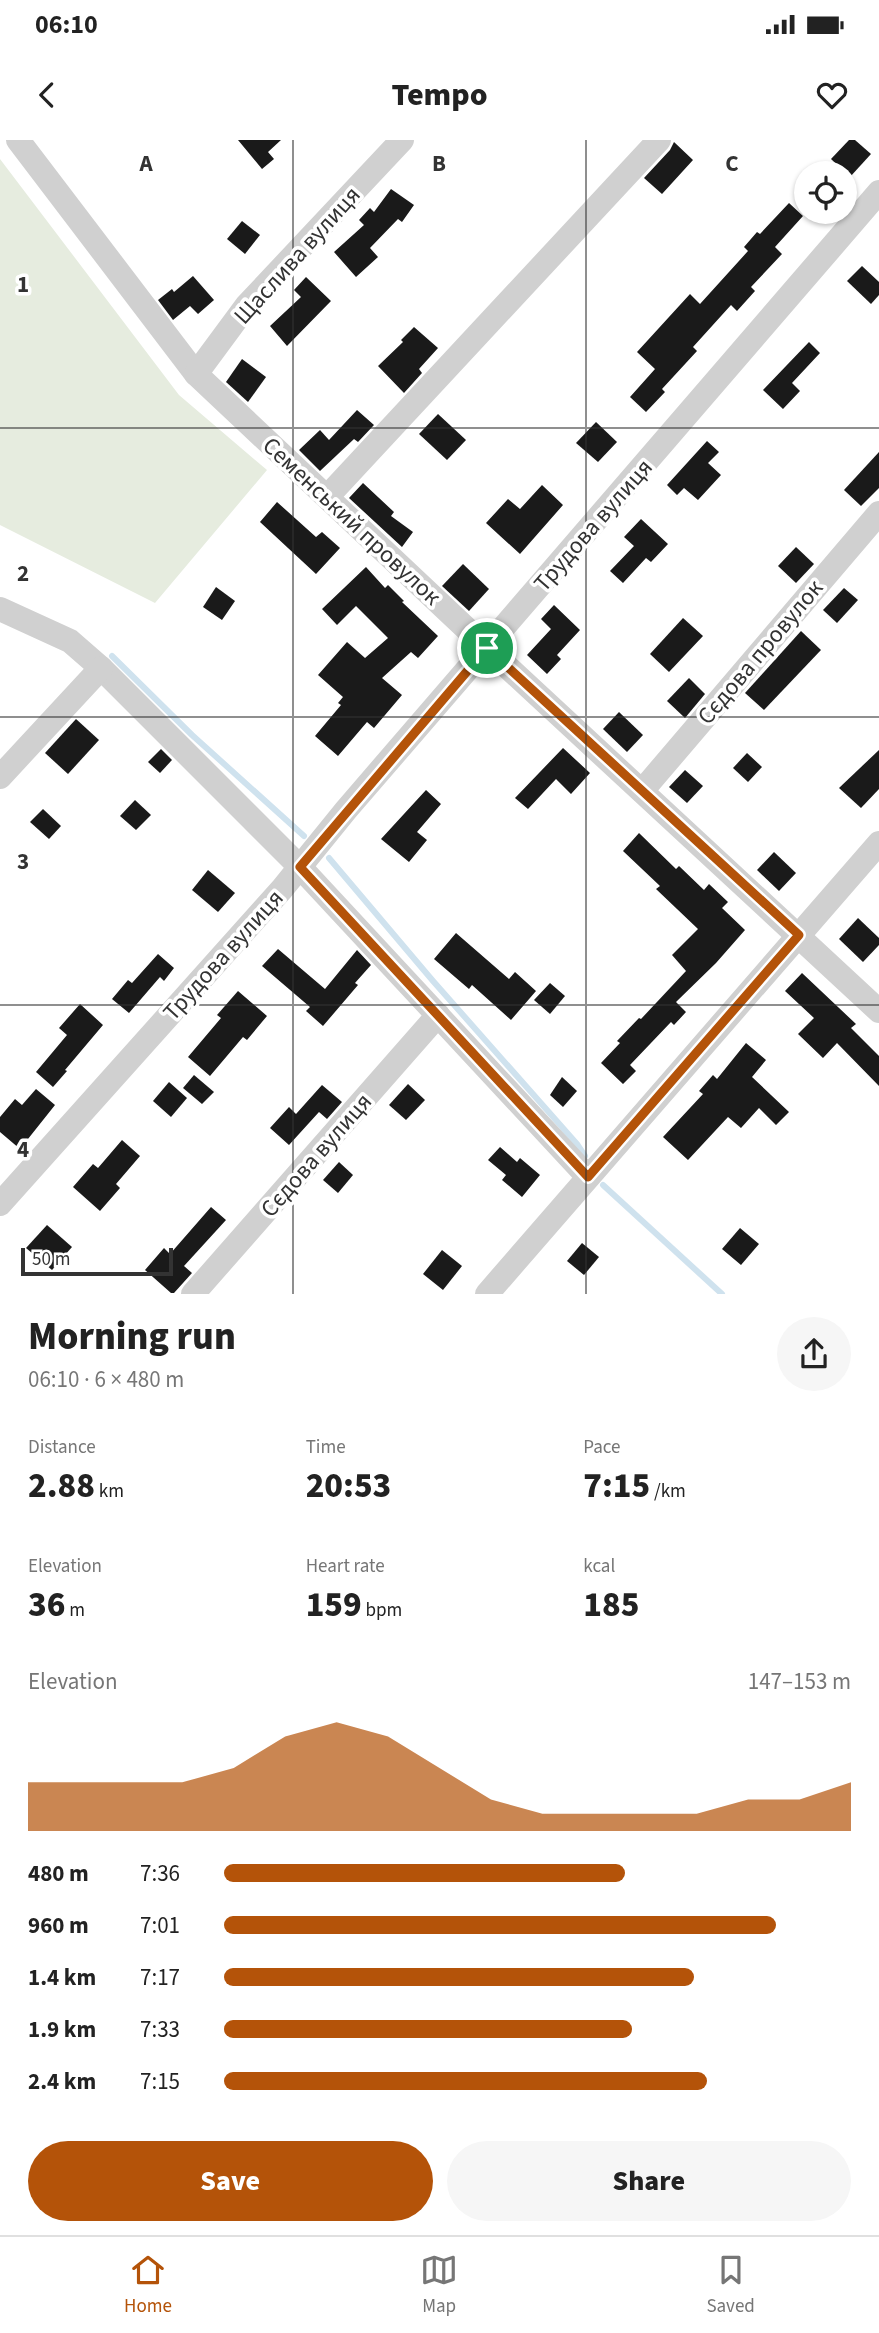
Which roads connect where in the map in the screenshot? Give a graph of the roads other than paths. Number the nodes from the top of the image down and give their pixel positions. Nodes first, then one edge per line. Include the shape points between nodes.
1 (18, 140) edge
2 (402, 140) edge
3 (659, 140) edge
4 (879, 192) edge
5 (196, 373) junction
6 (327, 497) junction
7 (879, 513) edge
8 (0, 609) edge
9 (487, 648) junction
10 (102, 668) junction
11 (0, 777) edge
12 (642, 791) junction
13 (879, 843) edge
14 (300, 867) junction
15 (799, 935) junction
16 (879, 1011) edge
17 (438, 1015) junction
18 (588, 1177) junction
19 (0, 1204) edge
20 (193, 1293) edge
21 (487, 1293) edge

1 - 5 street, Семенський провулок
2 - 5 street, Щаслива вулиця via 247,305
3 - 6 street
4 - 9 street, Трудова вулиця
5 - 6 street, Семенський провулок
6 - 9 street, Семенський провулок
7 - 12 street, Сєдова провулок
8 - 10 street via 70,641
9 - 12 street, Семенський провулок
9 - 14 street, Трудова вулиця
10 - 11 street
10 - 14 street
12 - 15 street, Семенський провулок
13 - 15 street
14 - 17 street
14 - 19 street, Трудова вулиця
15 - 16 street, Семенський провулок
15 - 18 street
17 - 18 street
17 - 20 street, Сєдова вулиця
18 - 21 street

